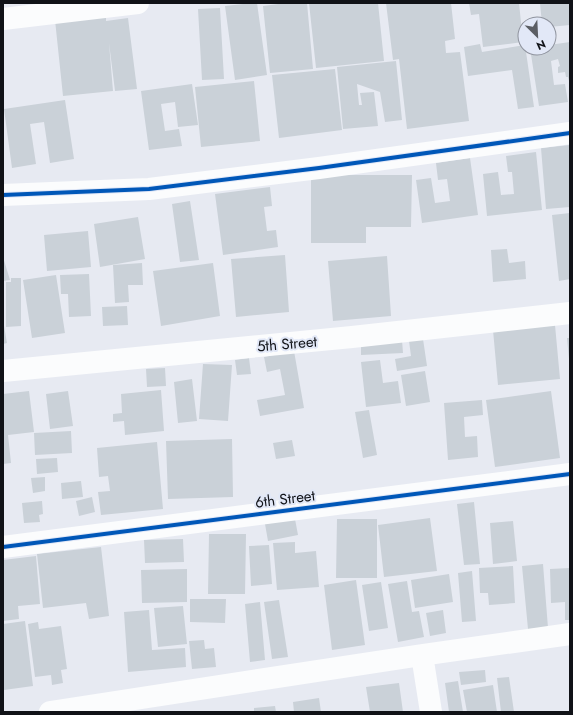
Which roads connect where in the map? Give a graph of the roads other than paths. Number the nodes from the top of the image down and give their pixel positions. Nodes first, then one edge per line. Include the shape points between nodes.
1 (138, 3) edge
2 (3, 19) edge
3 (570, 134) edge
4 (3, 196) edge
5 (570, 313) edge
6 (3, 371) edge
7 (570, 474) edge
8 (3, 547) edge
9 (570, 634) edge
10 (422, 655) junction
11 (50, 712) edge
12 (431, 712) edge

1 - 2 street
3 - 4 street via 148,188
5 - 6 street, 5th Street
7 - 8 street, 6th Street
9 - 10 street
10 - 11 street
10 - 12 street

